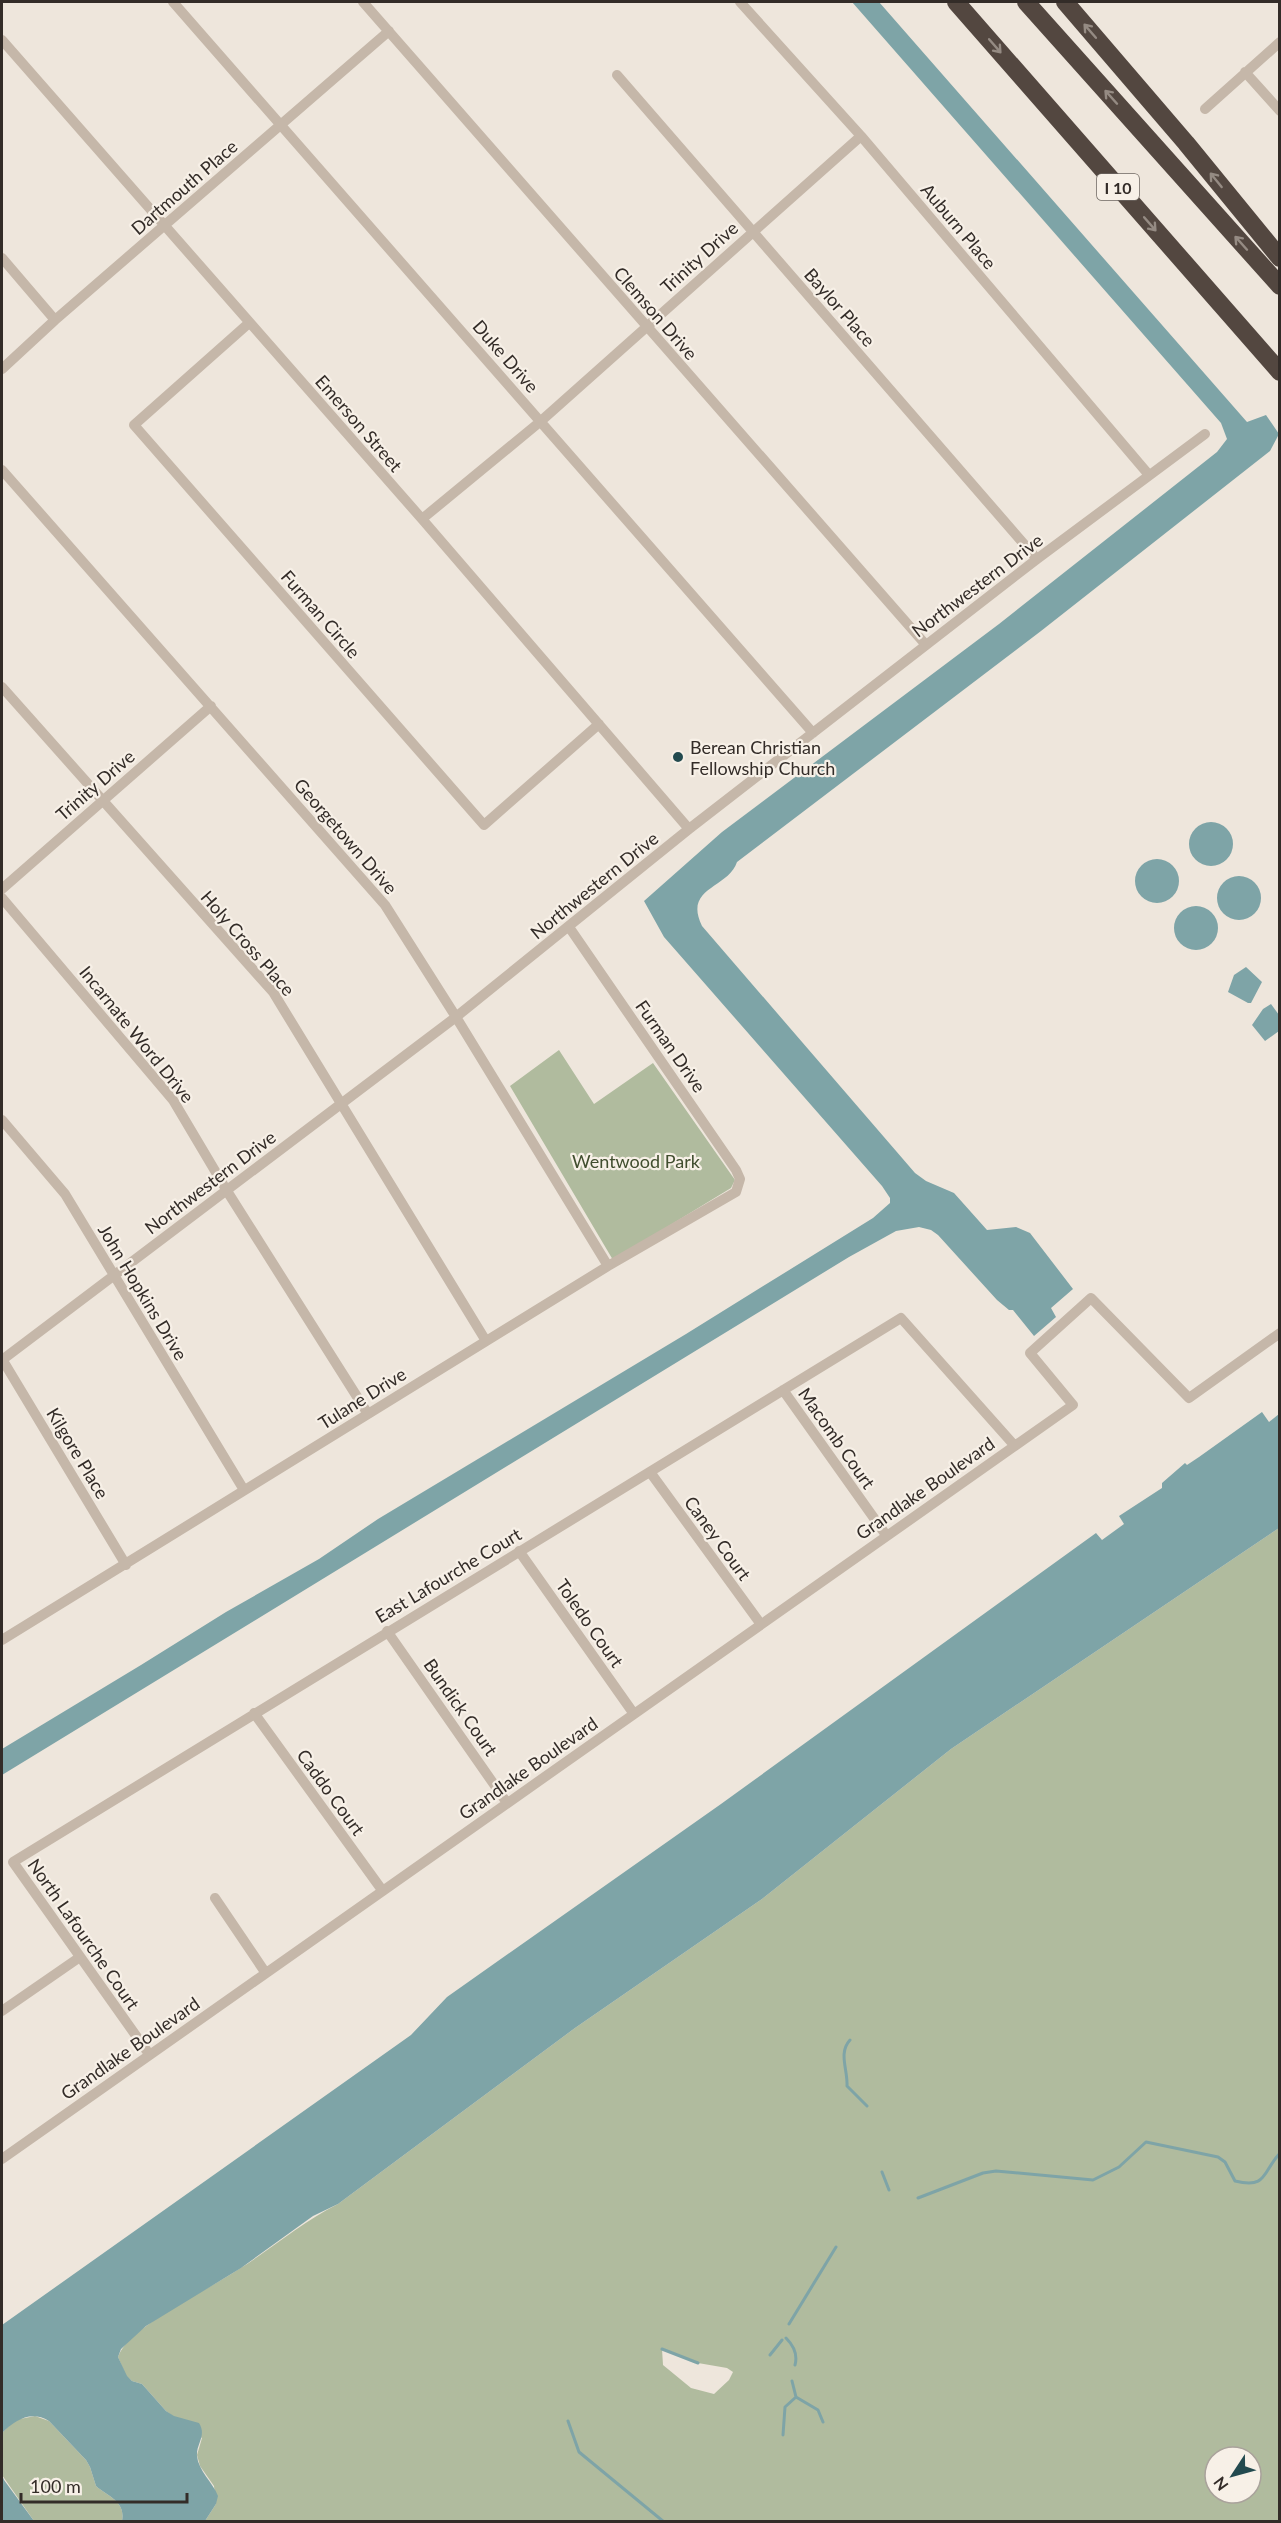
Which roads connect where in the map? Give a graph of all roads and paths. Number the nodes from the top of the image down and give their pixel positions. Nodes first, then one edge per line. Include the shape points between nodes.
1 (173, 2) edge
2 (363, 2) edge
3 (740, 2) edge
4 (956, 2) edge
5 (1026, 2) edge
6 (1065, 2) edge
7 (389, 31) junction
8 (2, 40) edge
9 (1280, 42) edge
10 (1245, 72) junction
11 (617, 75) dead end
12 (1205, 109) dead end
13 (1280, 111) edge
14 (282, 125) junction
15 (861, 135) junction
16 (165, 225) junction
17 (752, 231) junction
18 (2, 258) edge
19 (1280, 258) edge
20 (1280, 286) edge
21 (56, 320) junction
22 (249, 323) junction
23 (647, 327) junction
24 (2, 369) edge
25 (1280, 372) edge
26 (540, 421) junction
27 (1205, 434) dead end
28 (2, 470) edge
29 (1149, 476) junction
30 (422, 519) junction
31 (1037, 560) junction
32 (926, 645) junction
33 (2, 687) edge
34 (211, 706) junction
35 (598, 724) junction
36 (813, 733) junction
37 (101, 801) junction
38 (689, 829) junction
39 (2, 890) edge
40 (2, 898) edge
41 (569, 927) junction
42 (456, 1017) junction
43 (342, 1103) junction
44 (2, 1120) edge
45 (740, 1186) joint
46 (227, 1191) junction
47 (608, 1266) junction
48 (114, 1274) junction
49 (1280, 1333) edge
50 (486, 1341) junction
51 (2, 1360) edge
52 (783, 1390) junction
53 (368, 1414) junction
54 (1014, 1445) junction
55 (650, 1472) junction
56 (243, 1490) junction
57 (886, 1535) junction
58 (519, 1551) junction
59 (126, 1565) junction
60 (760, 1623) junction
61 (387, 1631) junction
62 (2, 1639) edge
63 (254, 1713) junction
64 (634, 1714) junction
65 (507, 1803) junction
66 (13, 1862) joint
67 (382, 1890) junction
68 (215, 1898) dead end
69 (80, 1957) junction
70 (265, 1972) junction
71 (2, 2011) edge
72 (149, 2054) junction
73 (2, 2159) edge

1 - 14 street, Duke Drive
2 - 7 street, Clemson Drive
3 - 15 street, Auburn Place
4 -> 25 highway, I 10
20 -> 5 highway
19 -> 6 highway
7 - 14 street, Dartmouth Place
7 - 23 street, Clemson Drive
8 - 16 street, Emerson Street
9 - 10 street
10 - 12 street
10 - 13 street
11 - 17 street, Baylor Place
14 - 16 street, Dartmouth Place
14 - 26 street, Duke Drive
15 - 17 street, Trinity Drive
15 - 29 street, Auburn Place
16 - 21 street, Dartmouth Place
16 - 22 street, Emerson Street
17 - 23 street, Trinity Drive
17 - 31 street, Baylor Place
18 - 21 street
21 - 24 street, Dartmouth Place
22 - 30 street, Emerson Street
22 - 35 street, Furman Circle via 134,425 483,825
23 - 26 street, Trinity Drive
23 - 32 street, Clemson Drive
26 - 30 street, Trinity Drive
26 - 36 street, Duke Drive
27 - 29 street, Northwestern Drive
28 - 34 street, Georgetown Drive
29 - 31 street, Northwestern Drive
30 - 35 street, Emerson Street
31 - 32 street, Northwestern Drive
32 - 36 street, Northwestern Drive
33 - 37 street, Holy Cross Place
34 - 37 street, Trinity Drive
34 - 42 street, Georgetown Drive via 385,905
35 - 38 street, Emerson Street
36 - 38 street, Northwestern Drive
37 - 39 street, Trinity Drive
37 - 43 street, Holy Cross Place via 273,992
38 - 41 street, Northwestern Drive
40 - 46 street, Incarnate Word Drive via 173,1100
41 - 42 street, Northwestern Drive
41 - 45 street, Furman Drive via 736,1170
42 - 43 street, Northwestern Drive
42 - 47 street, Georgetown Drive
43 - 46 street, Northwestern Drive
43 - 50 street, Holy Cross Place
44 - 48 street, John Hopkins Drive via 65,1194
45 - 47 street, Tulane Drive via 730,1196
46 - 48 street, Northwestern Drive
46 - 53 street, Incarnate Word Drive
47 - 50 street, Tulane Drive
48 - 51 street, Northwestern Drive
48 - 56 street, John Hopkins Drive
49 - 54 street, Grandlake Boulevard via 1189,1398 1091,1298 1030,1353 1073,1405
50 - 53 street, Tulane Drive
51 - 59 street, Kilgore Place
52 - 54 street, East Lafourche Court via 901,1318
52 - 55 street, East Lafourche Court
52 - 57 street, Macomb Court
53 - 56 street, Tulane Drive
54 - 57 street, Grandlake Boulevard
55 - 58 street, East Lafourche Court
55 - 60 street, Caney Court
56 - 59 street, Tulane Drive
57 - 60 street, Grandlake Boulevard
58 - 61 street, East Lafourche Court
58 - 64 street, Toledo Court
59 - 62 street, Tulane Drive
60 - 64 street, Grandlake Boulevard
61 - 63 street, East Lafourche Court
61 - 65 street, Bundick Court
63 - 66 street, East Lafourche Court
63 - 67 street, Caddo Court
64 - 65 street, Grandlake Boulevard
65 - 67 street, Grandlake Boulevard
66 - 69 street, North Lafourche Court
67 - 70 street, Grandlake Boulevard
68 - 70 street
69 - 71 street
69 - 72 street, North Lafourche Court
70 - 72 street, Grandlake Boulevard
72 - 73 street, Grandlake Boulevard

